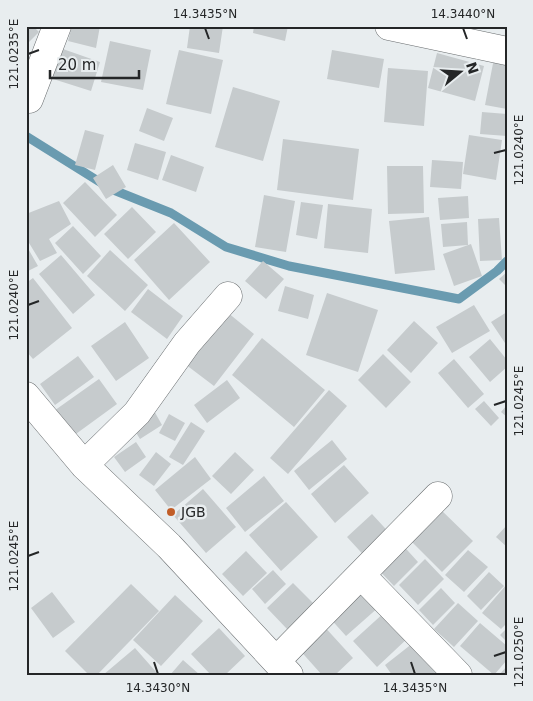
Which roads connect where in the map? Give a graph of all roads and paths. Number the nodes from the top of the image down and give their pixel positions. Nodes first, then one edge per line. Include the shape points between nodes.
1 (57, 26) edge
2 (389, 26) edge
3 (507, 51) edge
4 (29, 99) dead end
5 (228, 296) dead end
6 (26, 396) edge
7 (84, 465) junction
8 (438, 496) dead end
9 (361, 575) junction
10 (283, 668) edge
11 (458, 675) edge

1 - 4 street
2 - 3 street
5 - 7 street via 153,387 137,412
6 - 7 street
7 - 10 street via 169,546
8 - 9 street
9 - 10 street
9 - 11 street

